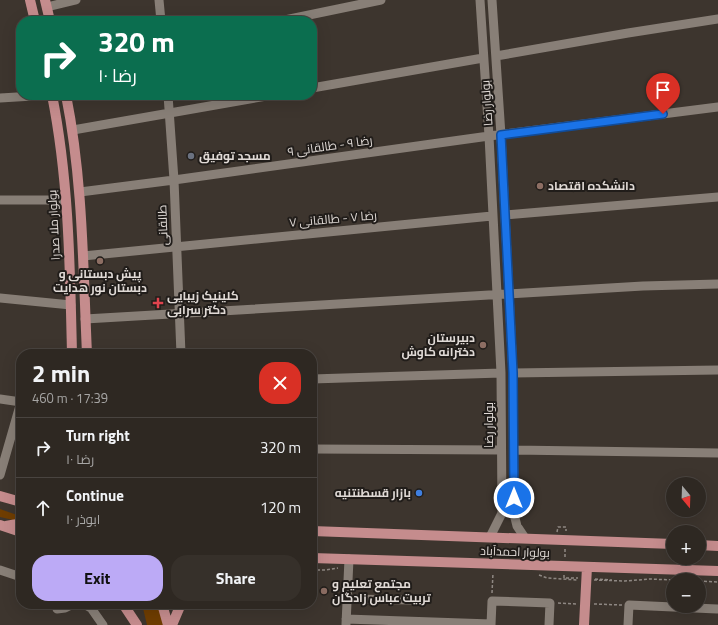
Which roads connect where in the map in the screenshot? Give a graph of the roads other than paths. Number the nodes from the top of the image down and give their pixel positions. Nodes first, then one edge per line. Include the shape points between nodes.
1 (30, 0) edge
2 (76, 0) edge
3 (159, 0) edge
4 (381, 0) edge
5 (480, 0) edge
6 (492, 0) edge
7 (46, 4) edge
8 (34, 16) edge
9 (49, 16) edge
10 (161, 16) edge
11 (304, 16) edge
12 (718, 19) edge
13 (496, 56) junction
14 (483, 58) junction
15 (317, 87) edge
16 (16, 97) edge
17 (0, 98) edge
18 (52, 100) edge
19 (67, 100) edge
20 (168, 100) edge
21 (243, 100) edge
22 (718, 107) edge
23 (169, 113) junction
24 (73, 130) junction
25 (501, 135) junction
26 (489, 136) junction
27 (174, 180) junction
28 (80, 192) junction
29 (718, 197) edge
30 (0, 200) edge
31 (66, 200) junction
32 (505, 215) junction
33 (492, 216) junction
34 (176, 246) junction
35 (83, 256) junction
36 (718, 284) edge
37 (509, 294) junction
38 (496, 295) junction
39 (0, 298) edge
40 (71, 305) junction
41 (180, 314) junction
42 (85, 319) junction
43 (72, 349) edge
44 (87, 349) edge
45 (181, 349) edge
46 (718, 370) edge
47 (501, 373) junction
48 (513, 373) junction
49 (317, 379) edge
50 (0, 399) edge
51 (16, 401) edge
52 (16, 419) edge
53 (317, 450) edge
54 (501, 450) junction
55 (514, 450) junction
56 (718, 453) edge
57 (0, 475) edge
58 (0, 496) edge
59 (16, 501) edge
60 (502, 513) junction
61 (514, 514) junction
62 (16, 524) edge
63 (2, 525) edge
64 (16, 530) edge
65 (317, 531) edge
66 (490, 536) junction
67 (525, 538) junction
68 (666, 544) edge
69 (706, 545) edge
70 (718, 546) edge
71 (317, 559) edge
72 (349, 563) junction
73 (587, 567) junction
74 (0, 570) edge
75 (718, 571) edge
76 (16, 575) edge
77 (347, 599) junction
78 (415, 600) dead end
79 (92, 609) edge
80 (127, 609) edge
81 (133, 609) edge
82 (163, 609) edge
83 (179, 609) edge
84 (717, 609) dead end
85 (346, 622) edge
86 (491, 624) edge
87 (104, 625) edge
88 (138, 625) edge
89 (168, 625) edge
90 (172, 625) edge
91 (549, 625) edge
92 (584, 625) edge
93 (628, 625) edge

1 - 8 main road
2 - 7 street
3 - 10 street
4 - 11 street
5 - 14 street, بولوار رضا
6 - 13 street, بولوار رضا
7 - 9 main road
12 - 13 street
13 - 25 street, بولوار رضا
14 - 15 street
14 - 26 street, بولوار رضا
16 - 17 street
18 - 31 main road, بولوار ملا صدرا via 60,132
19 - 24 main road
20 - 23 street, طالقانی
21 - 23 street
22 - 25 street, رضا ۹ - طالقانی ۹
23 - 24 street
23 - 27 street, طالقانی
24 - 28 main road
25 - 26 street, رضا ۹ - طالقانی ۹
25 - 32 street, بولوار رضا
26 - 27 street, رضا ۹ - طالقانی ۹
26 - 33 street, بولوار رضا
27 - 28 street, رضا ۹ - طالقانی ۹
27 - 34 street, طالقانی
28 - 35 main road
29 - 32 street
30 - 31 street
31 - 40 main road, بولوار ملا صدرا
32 - 37 street, بولوار رضا
33 - 34 street, رضا ۷ - طالقانی ۷
33 - 38 street, بولوار رضا
34 - 35 street, رضا ۷ - طالقانی ۷
34 - 41 street, طالقانی
35 - 42 main road
36 - 37 street
37 - 38 street
37 - 48 street, بولوار رضا
38 - 41 street
38 - 47 street, بولوار رضا
39 - 40 street
40 - 43 main road, بولوار ملا صدرا
41 - 42 street
41 - 45 street, طالقانی
42 - 44 main road
46 - 48 street
47 - 49 street
47 - 54 street, بولوار رضا
48 - 55 street, بولوار رضا
50 - 51 street
52 - 57 street
53 - 54 street
54 - 60 street, بولوار رضا
55 - 56 street
55 - 61 street, بولوار رضا
58 - 59 main road
60 - 61 street via 506,518
60 - 66 street, بولوار رضا
61 - 67 street, بولوار رضا via 517,526
62 - 63 main road
63 - 64 main road
65 - 66 main road, بولوار احمدآباد
66 - 67 main road, بولوار احمدآباد
67 - 68 main road, بولوار احمدآباد
69 - 70 main road
71 - 72 main road, بولوار احمدآباد
72 - 73 main road, بولوار احمدآباد
72 - 77 street
73 - 75 main road, بولوار احمدآباد
73 - 92 main road
74 - 76 street
77 - 78 street
77 - 85 street
79 - 87 street
80 - 88 main road
81 - 88 main road
82 - 89 main road
83 - 90 main road
84 - 93 street via 629,605
85 - 86 street
86 - 91 street via 492,601 550,603

